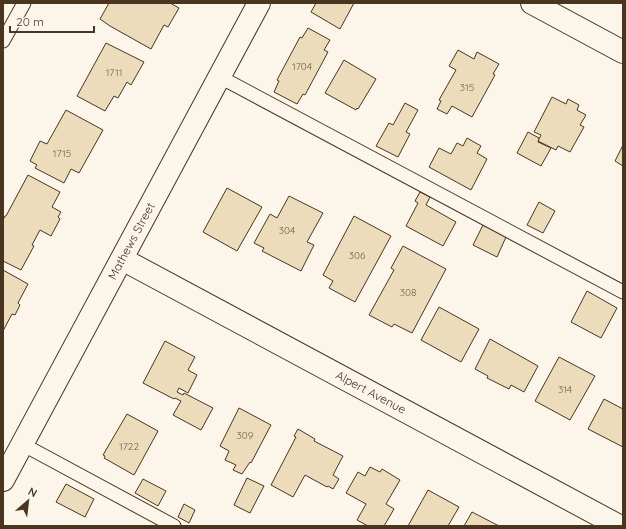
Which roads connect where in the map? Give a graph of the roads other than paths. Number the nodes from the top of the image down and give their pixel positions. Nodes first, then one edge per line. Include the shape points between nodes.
1 (24, 3) edge
2 (259, 3) edge
3 (532, 3) edge
4 (3, 41) edge
5 (623, 52) edge
6 (220, 77) junction
7 (122, 259) junction
8 (623, 292) edge
9 (22, 444) junction
10 (3, 480) edge
11 (174, 526) edge
12 (619, 526) edge

1 - 4 lane
2 - 6 street, Mathews Street
3 - 5 street
6 - 7 street, Mathews Street
6 - 8 lane
7 - 9 street, Mathews Street
7 - 12 street, Alpert Avenue
9 - 10 street, Mathews Street
9 - 11 lane

